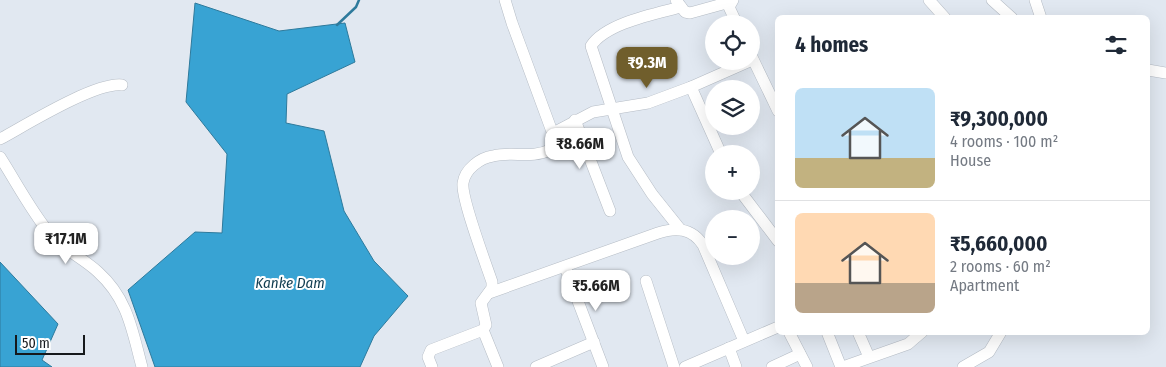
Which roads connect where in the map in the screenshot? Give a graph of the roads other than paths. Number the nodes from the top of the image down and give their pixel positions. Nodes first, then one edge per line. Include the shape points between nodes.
1 (505, 0) edge
2 (929, 0) edge
3 (992, 0) edge
4 (1035, 0) edge
5 (732, 1) edge
6 (679, 4) edge
7 (733, 15) edge
8 (942, 15) edge
9 (1009, 15) edge
10 (1040, 15) edge
11 (729, 70) edge
12 (758, 70) edge
13 (1150, 70) edge
14 (1166, 72) edge
15 (122, 85) dead end
16 (691, 88) junction
17 (775, 105) edge
18 (612, 108) junction
19 (575, 120) junction
20 (553, 132) junction
21 (0, 139) edge
22 (717, 145) edge
23 (0, 157) edge
24 (747, 200) edge
25 (610, 211) dead end
26 (680, 229) junction
27 (775, 237) edge
28 (565, 267) junction
29 (646, 281) dead end
30 (489, 293) junction
31 (775, 328) edge
32 (483, 330) junction
33 (790, 335) edge
34 (828, 335) edge
35 (859, 335) edge
36 (918, 335) edge
37 (999, 335) edge
38 (744, 341) junction
39 (594, 342) junction
40 (729, 348) junction
41 (800, 354) junction
42 (869, 357) junction
43 (142, 367) edge
44 (432, 367) edge
45 (498, 367) edge
46 (536, 367) edge
47 (603, 367) edge
48 (674, 367) edge
49 (684, 367) edge
50 (736, 367) edge
51 (772, 367) edge
52 (807, 367) edge
53 (842, 367) edge
54 (963, 367) edge

1 - 20 street
2 - 8 street
3 - 9 street
4 - 10 street
5 - 6 street via 690,14
5 - 7 street via 729,7
6 - 18 street via 631,21 594,42 591,52
11 - 16 street
12 - 17 street
13 - 14 street
15 - 21 street via 113,84 90,92
16 - 18 street via 648,102
16 - 22 street
18 - 19 street
18 - 26 street via 628,157
19 - 20 street
19 - 25 street
20 - 30 street via 550,150 533,156 494,156 482,160 465,176 463,193 492,282
23 - 43 street via 50,233 64,248 97,271 118,294 126,308
24 - 27 street
26 - 28 street via 658,233
26 - 38 street via 697,237 702,245
28 - 30 street
28 - 39 street
29 - 48 street
30 - 32 street via 482,303 486,325
31 - 38 street
32 - 44 street via 431,350 428,357
32 - 45 street
33 - 41 street
34 - 53 street
35 - 42 street
36 - 42 street via 908,344
37 - 54 street via 989,352
38 - 40 street
39 - 46 street
39 - 47 street
40 - 49 street
40 - 50 street
41 - 51 street
41 - 52 street
42 - 53 street

